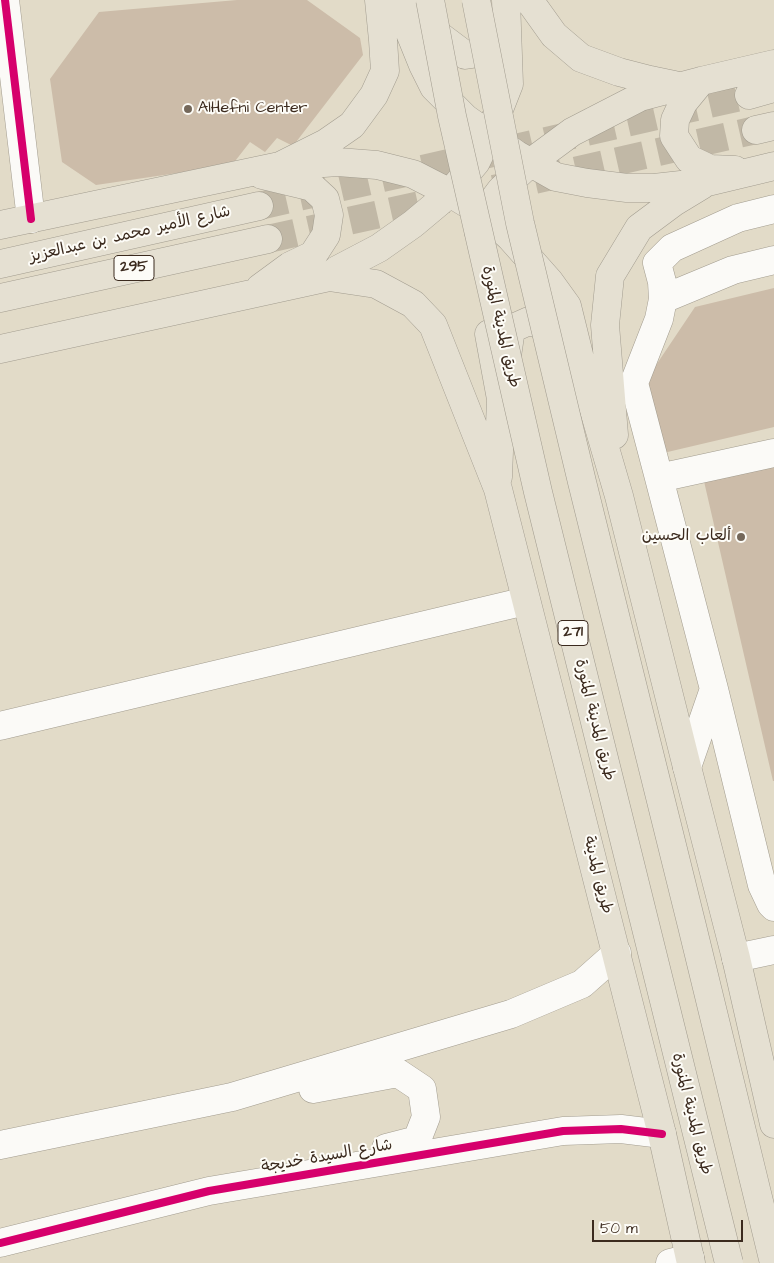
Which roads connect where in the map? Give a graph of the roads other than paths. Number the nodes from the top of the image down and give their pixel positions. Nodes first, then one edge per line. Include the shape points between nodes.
1 (5, 0) edge
2 (379, 0) edge
3 (402, 0) edge
4 (420, 0) edge
5 (430, 0) edge
6 (476, 0) edge
7 (502, 0) edge
8 (506, 0) edge
9 (529, 0) edge
10 (774, 64) edge
11 (691, 83) junction
12 (489, 135) junction
13 (530, 163) junction
14 (280, 166) junction
15 (765, 168) edge
16 (248, 172) junction
17 (708, 182) junction
18 (450, 193) junction
19 (259, 206) tunnel mouth
20 (774, 209) edge
21 (486, 216) junction
22 (31, 219) junction
23 (0, 225) edge
24 (268, 238) tunnel mouth
25 (774, 260) edge
26 (0, 264) edge
27 (329, 277) junction
28 (251, 294) junction
29 (0, 298) edge
30 (663, 299) junction
31 (0, 349) edge
32 (586, 383) junction
33 (501, 400) junction
34 (774, 453) edge
35 (659, 478) junction
36 (498, 489) junction
37 (619, 496) junction
38 (526, 601) junction
39 (714, 689) junction
40 (0, 726) edge
41 (687, 767) junction
42 (774, 906) edge
43 (774, 950) edge
44 (617, 953) junction
45 (736, 958) junction
46 (770, 1091) edge
47 (232, 1097) junction
48 (774, 1124) edge
49 (662, 1134) junction
50 (0, 1145) edge
51 (209, 1191) junction
52 (5, 1250) edge
53 (684, 1261) edge
54 (729, 1263) edge
55 (774, 1263) edge

1 - 22 street
2 - 14 main road via 385,71 374,95 352,125 326,143
3 - 12 main road via 408,28 434,87
4 - 7 main road via 433,31 466,55 479,53 498,34
5 - 54 main road, طريق المدينة المنورة / 271, bridge via 454,126 538,492
6 - 55 main road, bridge via 523,232
8 - 12 main road via 509,84
9 - 11 main road via 554,35 581,58 650,80
10 - 11 main road
11 - 13 main road via 640,97 572,132
11 - 15 main road via 675,120 674,136 689,158 710,169
12 - 13 main road
12 - 18 main road via 476,162
13 - 17 main road via 556,177 627,188
13 - 21 main road via 501,190
14 - 16 main road
14 - 18 main road via 338,162 376,164 413,174
15 - 17 main road
16 - 22 main road
16 - 28 main road via 312,187 324,199 329,215 326,235 313,255 290,266
17 - 37 main road via 639,228 610,276 605,325
18 - 21 main road
18 - 27 main road via 386,244
19 - 26 main road, شارع الأمير محمد بن عبدالعزيز / 295
20 - 30 street via 738,218 672,248 657,263
21 - 32 main road via 510,237 567,306
21 - 33 main road via 474,248
22 - 23 main road
24 - 29 main road, شارع الأمير محمد بن عبدالعزيز / 295
25 - 30 street via 733,270
27 - 28 main road
27 - 36 main road via 376,284 413,304 433,325
28 - 31 main road
30 - 35 street via 659,319 634,383
32 - 33 main road via 553,328 529,320 511,329
32 - 37 main road
33 - 36 main road
34 - 35 street
35 - 39 street
36 - 38 main road, طريق المدينة
37 - 41 main road
38 - 40 street
38 - 44 main road, طريق المدينة
39 - 41 street
39 - 42 street via 762,886
41 - 45 main road
43 - 45 street
44 - 47 street via 582,984 511,1014
44 - 49 main road, طريق المدينة
45 - 46 main road
46 - 48 main road
47 - 50 street
47 - 51 street via 317,1088 398,1073 422,1089 426,1117 417,1140
49 - 51 street, شارع السيدة خديجة via 621,1129 563,1131
49 - 53 main road, طريق المدينة
51 - 52 street, شارع السيدة خديجة

